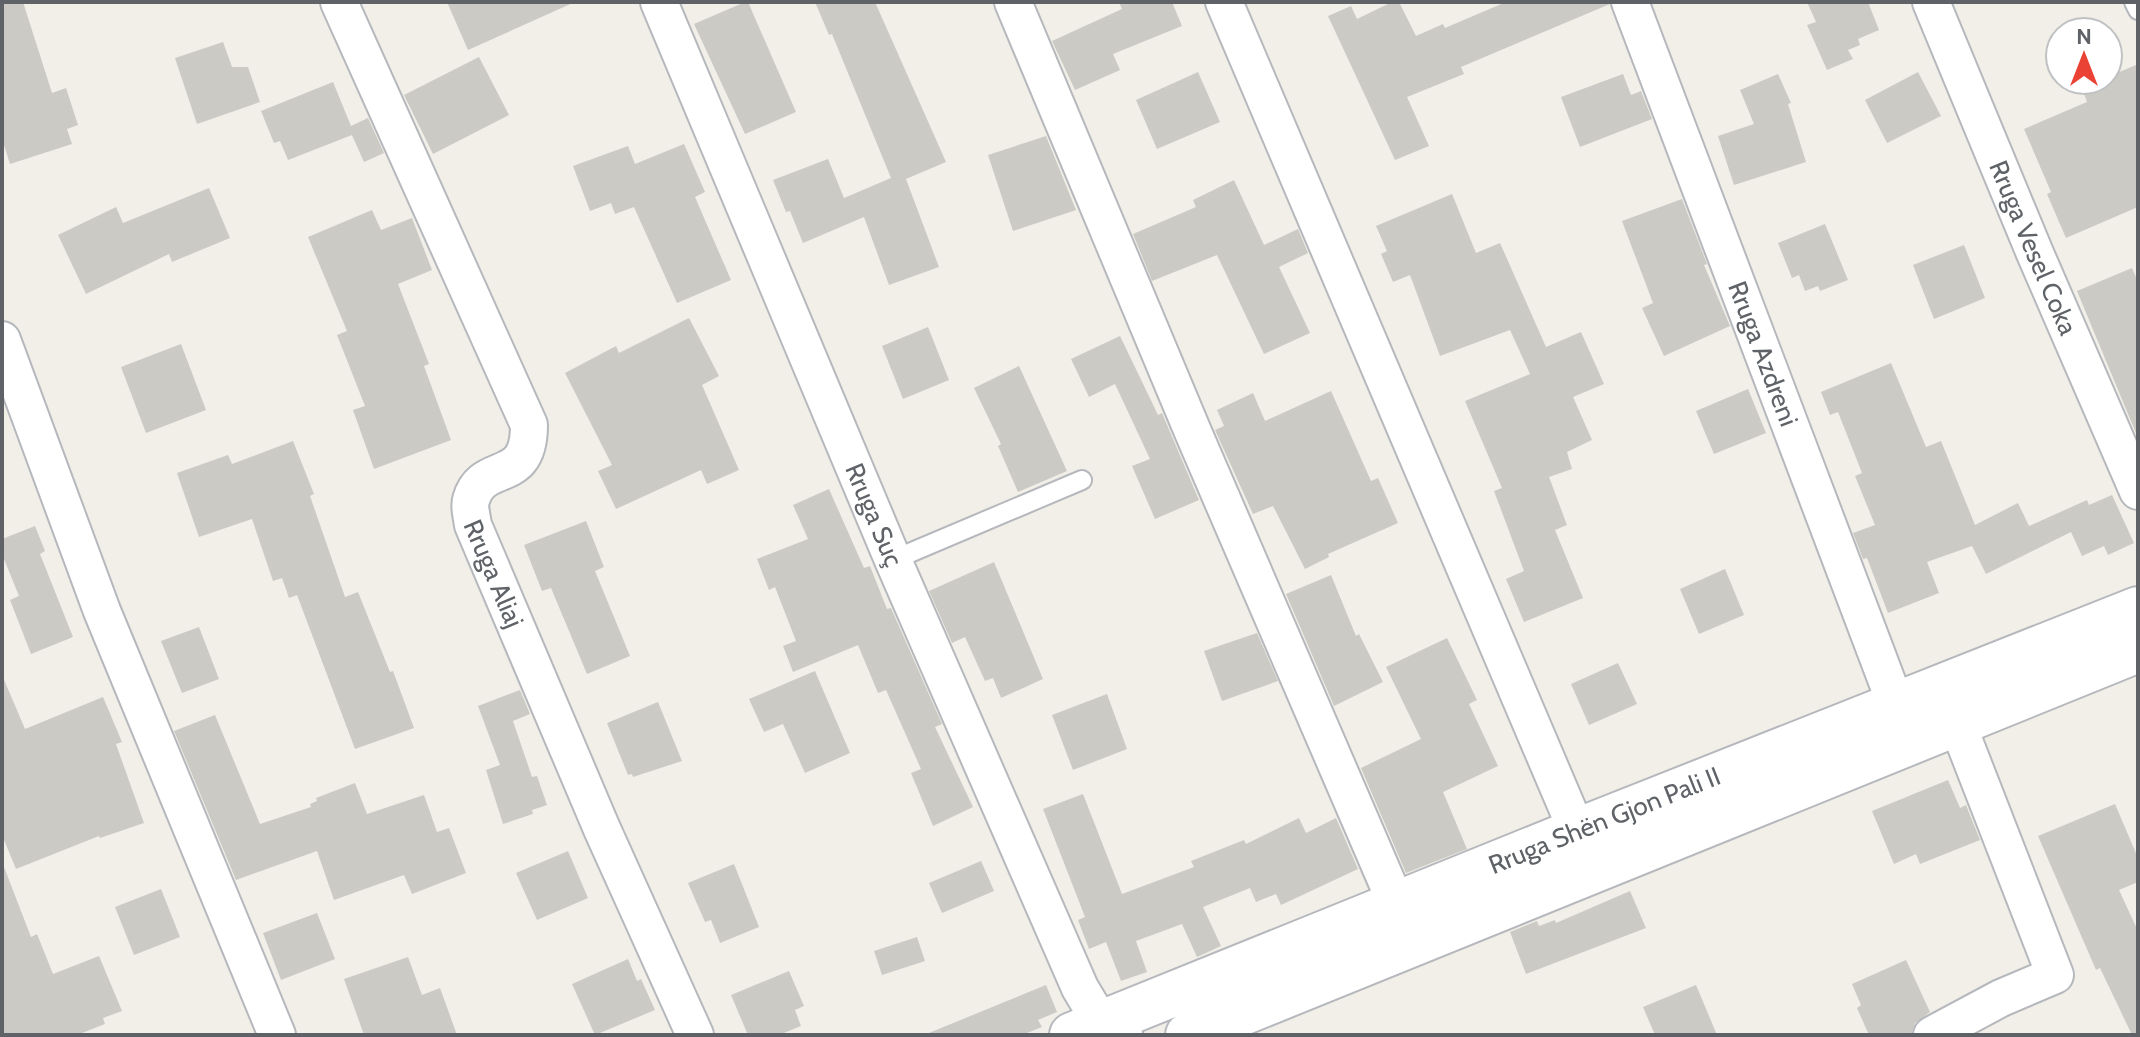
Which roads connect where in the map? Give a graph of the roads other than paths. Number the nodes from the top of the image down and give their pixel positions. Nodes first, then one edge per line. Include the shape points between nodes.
1 (339, 2) edge
2 (659, 2) edge
3 (1013, 2) edge
4 (1224, 2) edge
5 (1630, 2) edge
6 (1931, 2) edge
7 (2134, 2) edge
8 (2138, 10) edge
9 (2, 340) edge
10 (1082, 480) dead end
11 (2138, 491) edge
12 (893, 560) junction
13 (2138, 609) edge
14 (2138, 650) edge
15 (1896, 705) junction
16 (1957, 723) junction
17 (1577, 831) junction
18 (1396, 903) junction
19 (1099, 1031) edge
20 (277, 1035) edge
21 (695, 1035) edge
22 (1188, 1035) edge
23 (1932, 1035) edge

1 - 21 street, Rruga Aliaj via 529,425 529,446 519,463 483,480 470,501 473,525
2 - 12 street, Rruga Suç
3 - 18 street
4 - 17 street
5 - 15 street, Rruga Azdreni
6 - 11 street, Rruga Vesel Coka
7 - 8 lane
9 - 20 street via 102,611
10 - 12 lane
12 - 19 street, Rruga Suç
13 - 15 street, Rruga Shën Gjon Pali II
14 - 16 street, Rruga Shën Gjon Pali II
15 - 17 street, Rruga Shën Gjon Pali II
16 - 22 street, Rruga Shën Gjon Pali II
16 - 23 street via 2055,975
17 - 18 street, Rruga Shën Gjon Pali II
18 - 19 street, Rruga Shën Gjon Pali II

